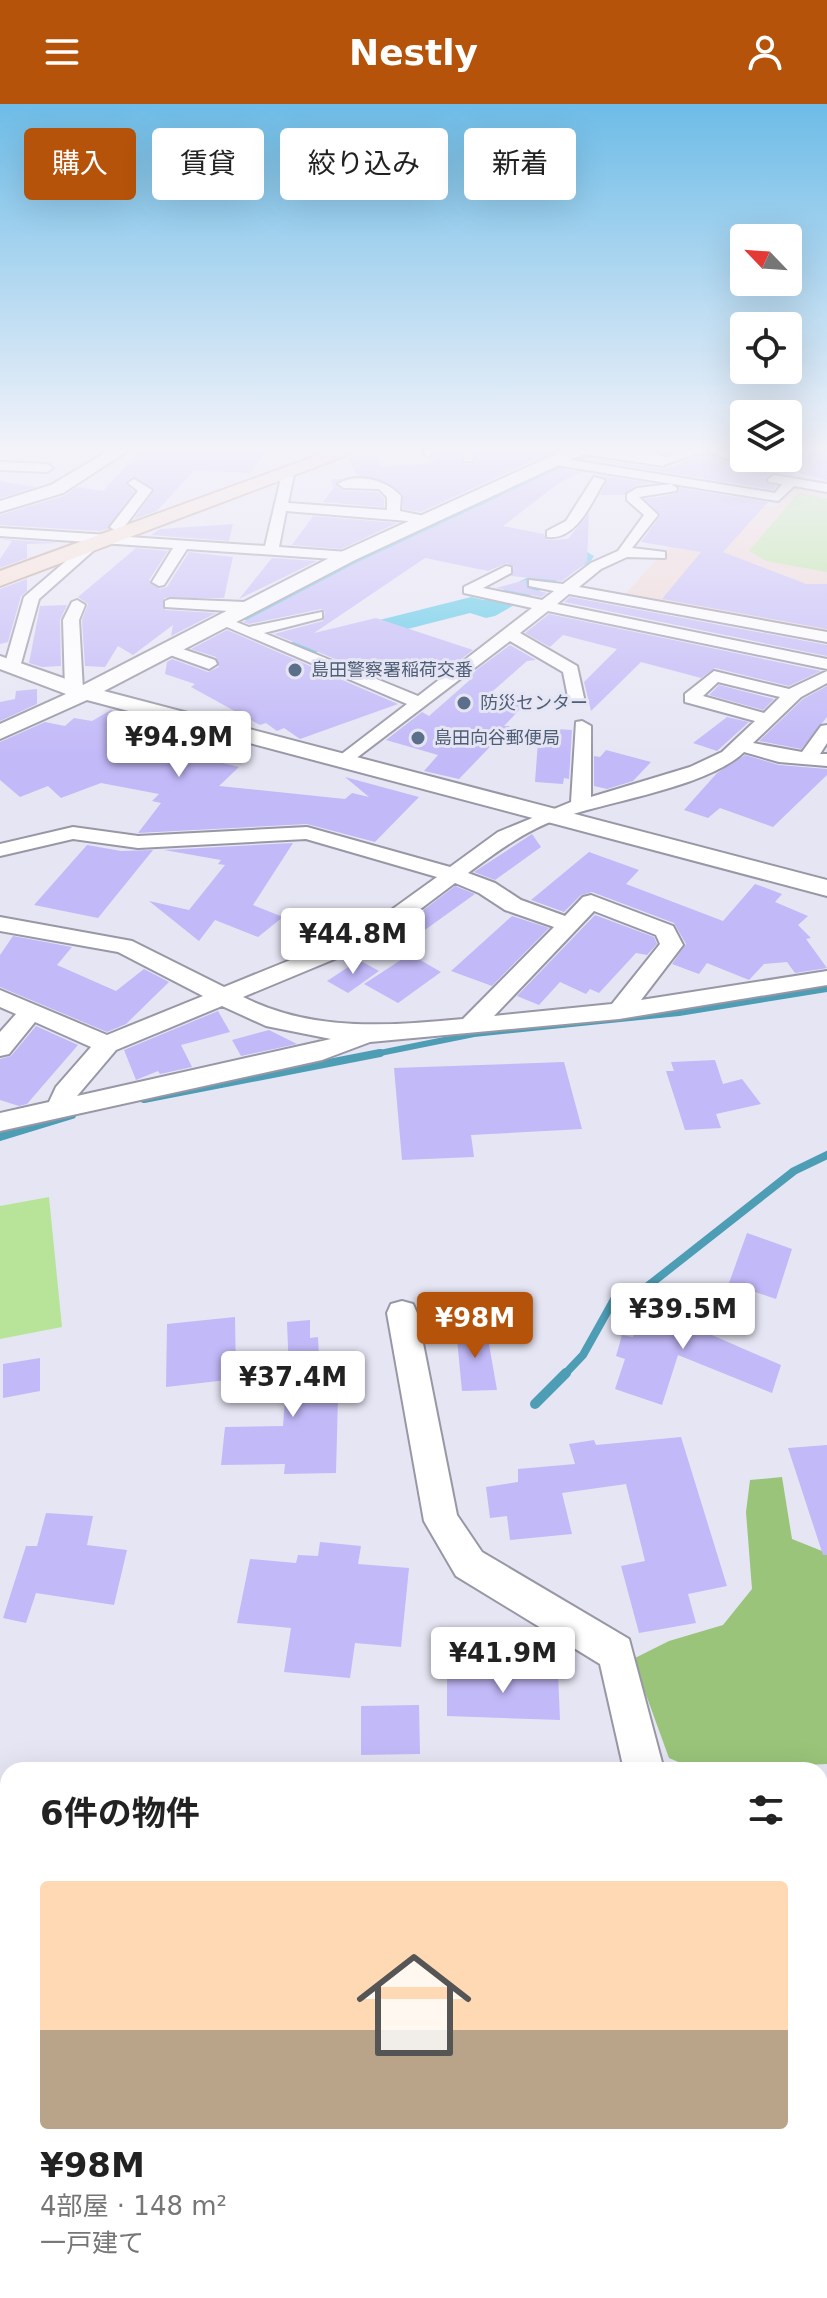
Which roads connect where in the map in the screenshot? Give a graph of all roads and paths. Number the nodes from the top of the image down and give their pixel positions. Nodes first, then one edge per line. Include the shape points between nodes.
1 (79, 550) edge
2 (95, 550) edge
3 (179, 550) edge
4 (262, 550) edge
5 (361, 550) edge
6 (271, 551) joint
7 (625, 553) joint
8 (660, 555) dead end
9 (348, 556) junction
10 (506, 570) dead end
11 (0, 579) edge
12 (159, 582) dead end
13 (534, 583) dead end
14 (567, 590) junction
15 (170, 604) dead end
16 (77, 605) dead end
17 (248, 607) junction
18 (544, 608) junction
19 (316, 615) dead end
20 (221, 621) junction
21 (248, 632) junction
22 (510, 634) junction
23 (823, 636) edge
24 (165, 648) junction
25 (807, 660) junction
26 (209, 664) dead end
27 (827, 664) edge
28 (8, 668) edge
29 (827, 676) edge
30 (78, 691) junction
31 (792, 695) junction
32 (575, 698) dead end
33 (420, 703) junction
34 (767, 719) junction
35 (582, 726) dead end
36 (827, 730) edge
37 (0, 732) edge
38 (739, 745) junction
39 (807, 759) junction
40 (346, 760) junction
41 (827, 760) edge
42 (581, 804) junction
43 (550, 815) junction
44 (0, 850) edge
45 (454, 875) junction
46 (827, 888) edge
47 (0, 924) edge
48 (568, 925) junction
49 (827, 978) edge
50 (225, 997) junction
51 (0, 998) edge
52 (619, 1011) junction
53 (31, 1012) junction
54 (471, 1025) junction
55 (372, 1033) junction
56 (107, 1044) junction
57 (0, 1048) edge
58 (60, 1108) junction
59 (0, 1122) edge
60 (402, 1313) dead end
61 (642, 1762) edge

1 - 11 main road
2 - 28 street via 32,597
3 - 12 street
4 - 6 street
5 - 9 street
6 - 9 street
7 - 8 street
7 - 14 street via 596,566
9 - 17 street
10 - 18 street via 469,590
13 - 14 street
14 - 18 street
14 - 23 street
15 - 17 street
16 - 30 street via 71,620
17 - 20 street
18 - 22 street
18 - 25 street
19 - 21 street
20 - 21 street
20 - 24 street
21 - 33 street
22 - 32 street via 571,670
22 - 33 street
23 - 25 street
24 - 26 street
24 - 30 street
25 - 27 street
28 - 30 street
29 - 31 street
30 - 37 street
30 - 40 street
31 - 34 street
31 - 34 street via 714,676 691,698
33 - 40 street
34 - 38 street
35 - 42 street
36 - 39 street
38 - 39 street
38 - 42 street via 729,756 697,771
39 - 41 street
40 - 43 street
42 - 43 street
43 - 45 street via 505,836
43 - 46 street
44 - 45 street via 73,833 138,842 307,833
45 - 48 street
45 - 50 street via 370,936
47 - 50 street via 124,946
48 - 52 street via 591,902 665,931 672,945
48 - 54 street
49 - 52 street
50 - 55 street via 275,1020 345,1034
50 - 56 street
51 - 53 street
52 - 54 street
53 - 56 street
53 - 57 street
54 - 55 street
55 - 58 street via 322,1052
56 - 58 street via 65,1093
58 - 59 street
60 - 61 street via 441,1521 469,1564 616,1652

